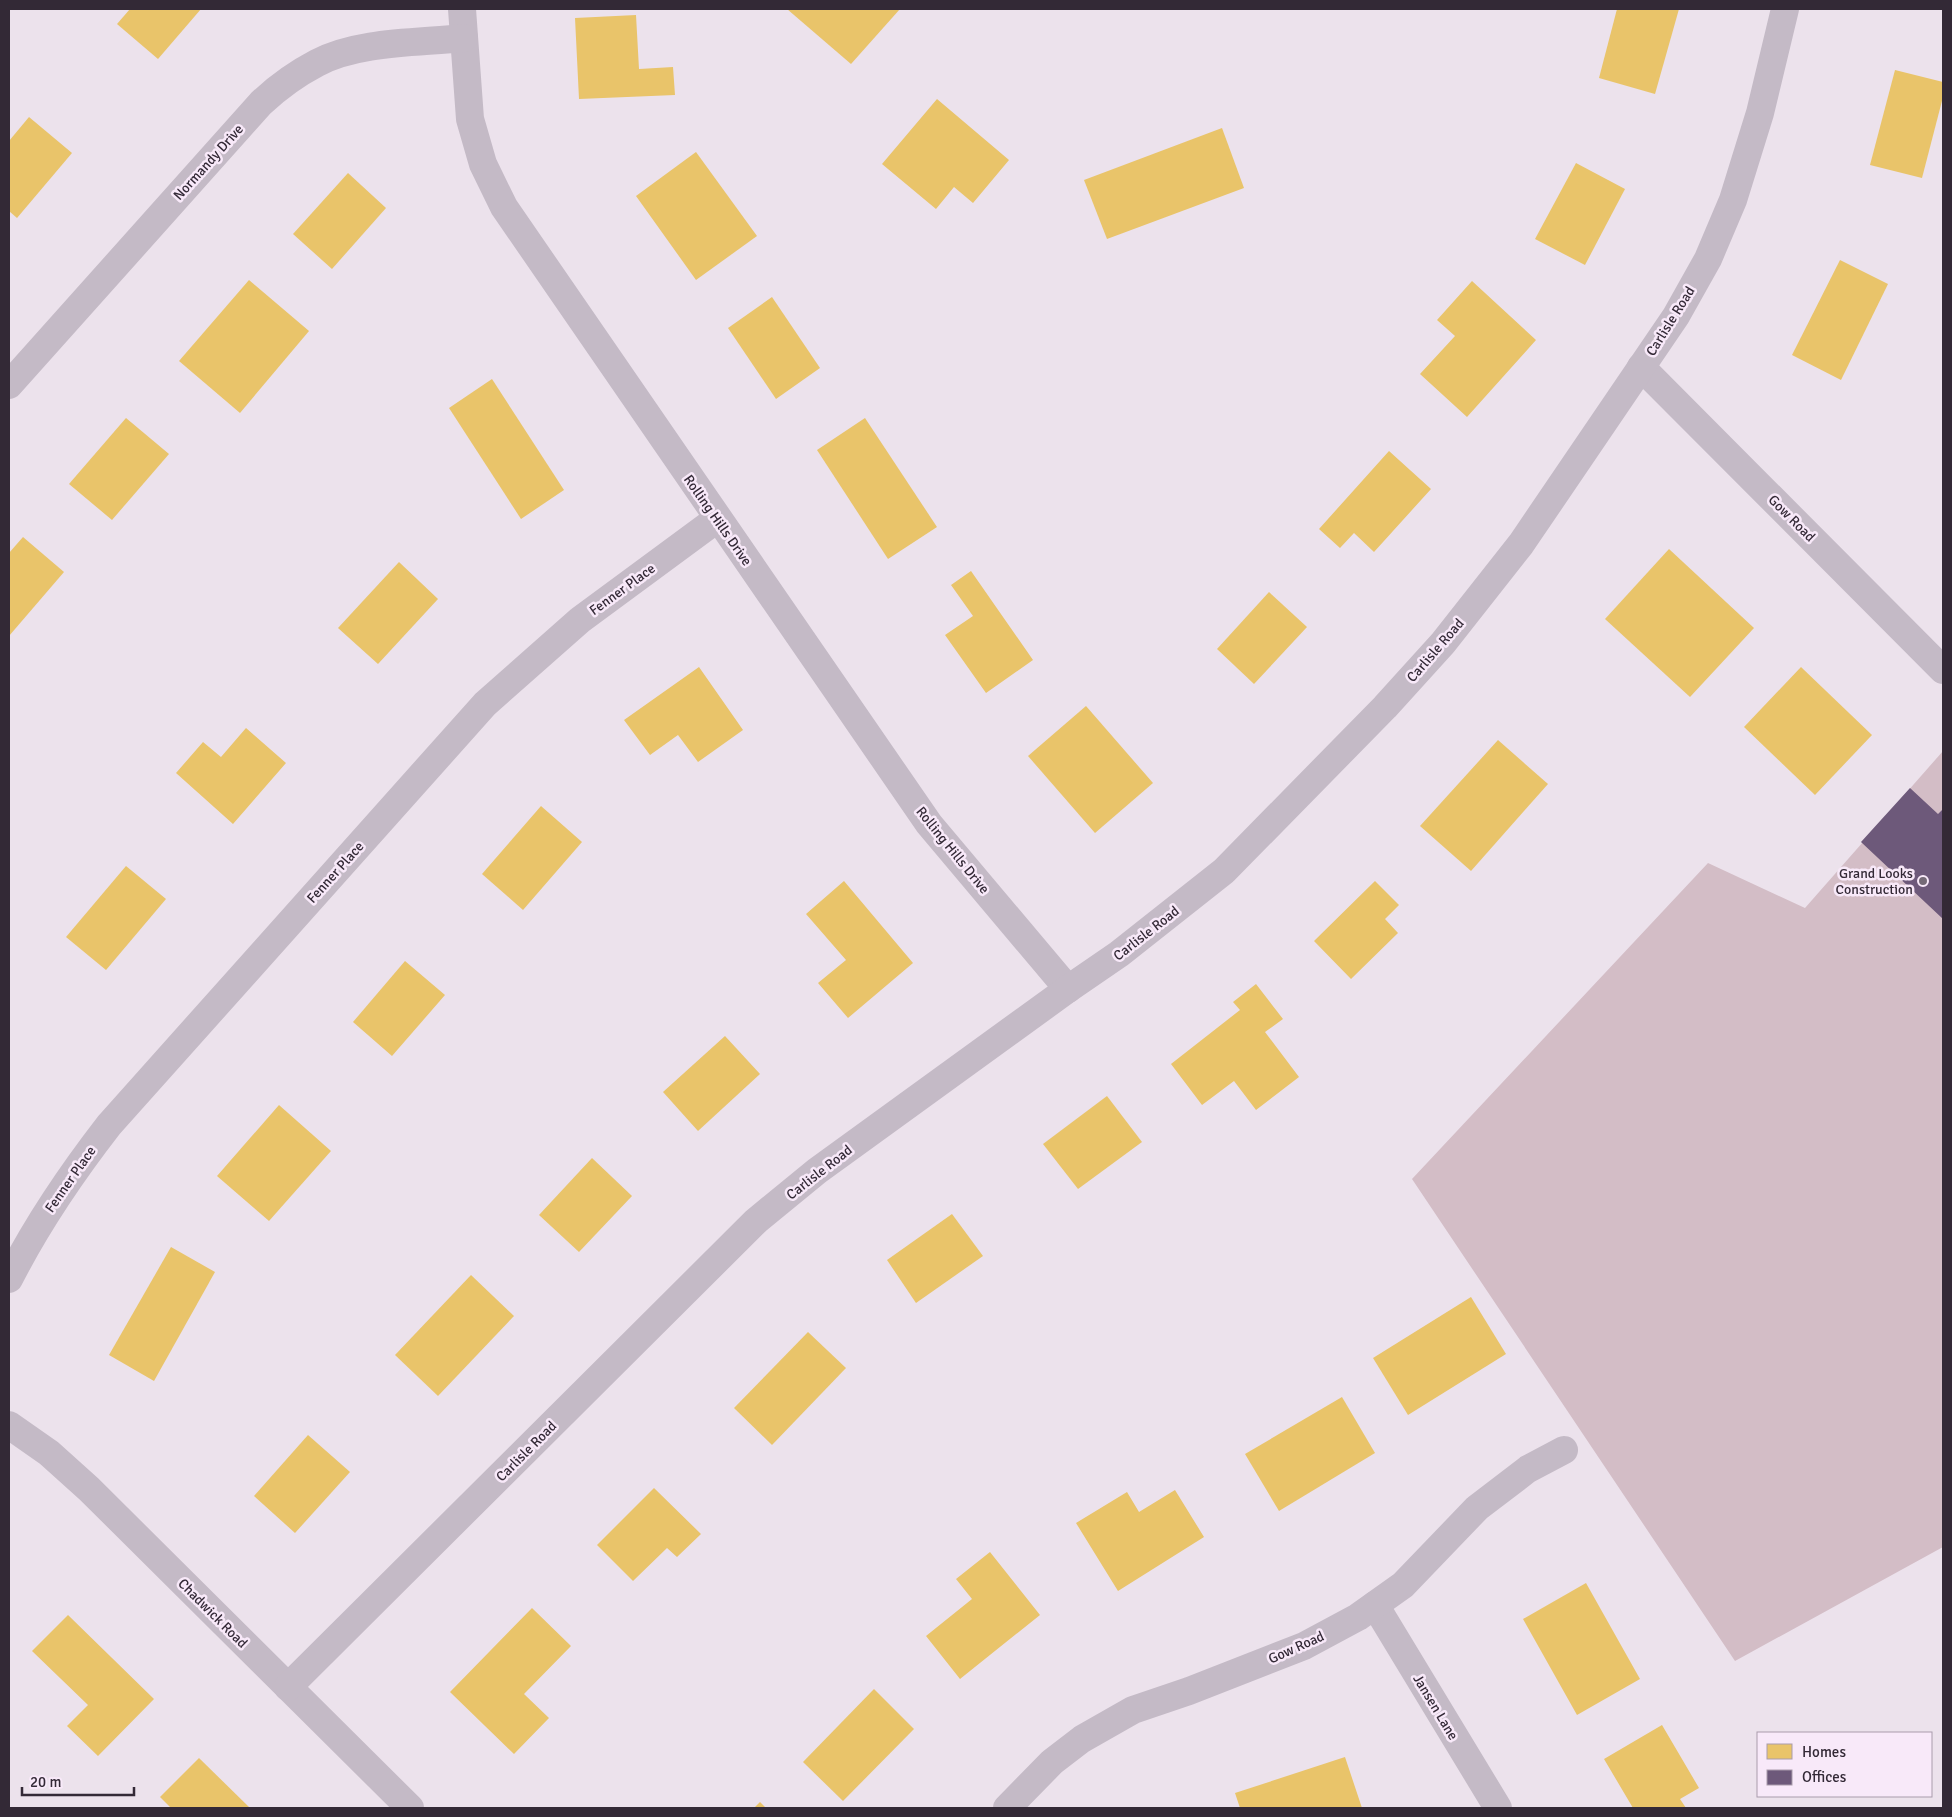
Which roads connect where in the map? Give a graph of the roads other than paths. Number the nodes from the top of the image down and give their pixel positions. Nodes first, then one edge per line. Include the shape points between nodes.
1 (462, 9) edge
2 (1785, 9) edge
3 (464, 38) junction
4 (1641, 367) junction
5 (9, 385) edge
6 (717, 519) junction
7 (1943, 670) edge
8 (1068, 989) junction
9 (9, 1279) edge
10 (9, 1425) edge
11 (1564, 1450) dead end
12 (1374, 1605) junction
13 (288, 1687) junction
14 (410, 1808) edge
15 (1007, 1808) edge
16 (1498, 1808) edge

1 - 3 street, Rolling Hills Drive
2 - 4 street, Carlisle Road via 1760,113 1733,200 1708,258
3 - 5 street, Normandy Drive via 361,48 318,62 282,84 261,103
3 - 6 street, Rolling Hills Drive via 470,119 483,164 504,207
4 - 7 street, Gow Road
4 - 8 street, Carlisle Road via 1521,544 1443,642 1385,707 1224,871 1119,954
6 - 8 street, Rolling Hills Drive via 929,824
6 - 9 street, Fenner Place via 580,620 485,704 109,1125 72,1172
8 - 13 street, Carlisle Road via 817,1171 756,1222
10 - 13 street, Chadwick Road via 49,1453 88,1489
11 - 12 street, Gow Road via 1528,1469 1477,1508 1403,1585
12 - 15 street, Gow Road via 1304,1646 1133,1710 1082,1739 1052,1762
12 - 16 street, Jansen Lane
13 - 14 street, Chadwick Road

